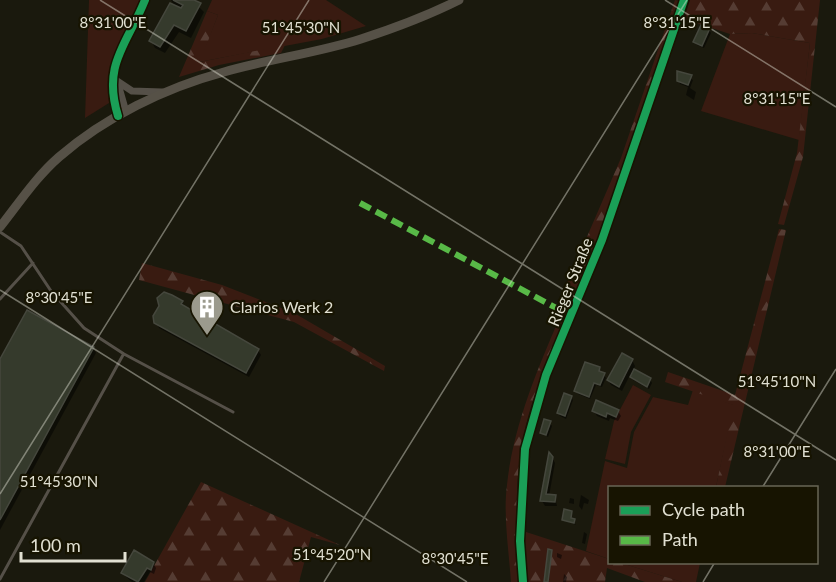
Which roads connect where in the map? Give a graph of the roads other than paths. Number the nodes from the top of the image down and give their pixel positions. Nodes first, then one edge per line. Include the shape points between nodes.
1 (145, 0) edge
2 (459, 0) edge
3 (684, 0) edge
4 (116, 77) junction
5 (170, 92) junction
6 (122, 114) junction
7 (0, 227) edge
8 (0, 232) edge
9 (33, 263) junction
10 (0, 299) edge
11 (124, 354) junction
12 (233, 412) dead end
13 (0, 579) edge
14 (523, 582) edge

1 - 4 street via 116,60
2 - 5 main road via 422,18 360,39 223,72
3 - 14 street, Rieger Straße via 602,240 546,375 525,448 520,541
4 - 5 street via 132,91
4 - 6 street
5 - 6 main road
6 - 7 main road via 58,158
8 - 9 lane via 21,246
9 - 10 lane
9 - 11 lane via 51,291 84,328
11 - 12 lane
11 - 13 lane

